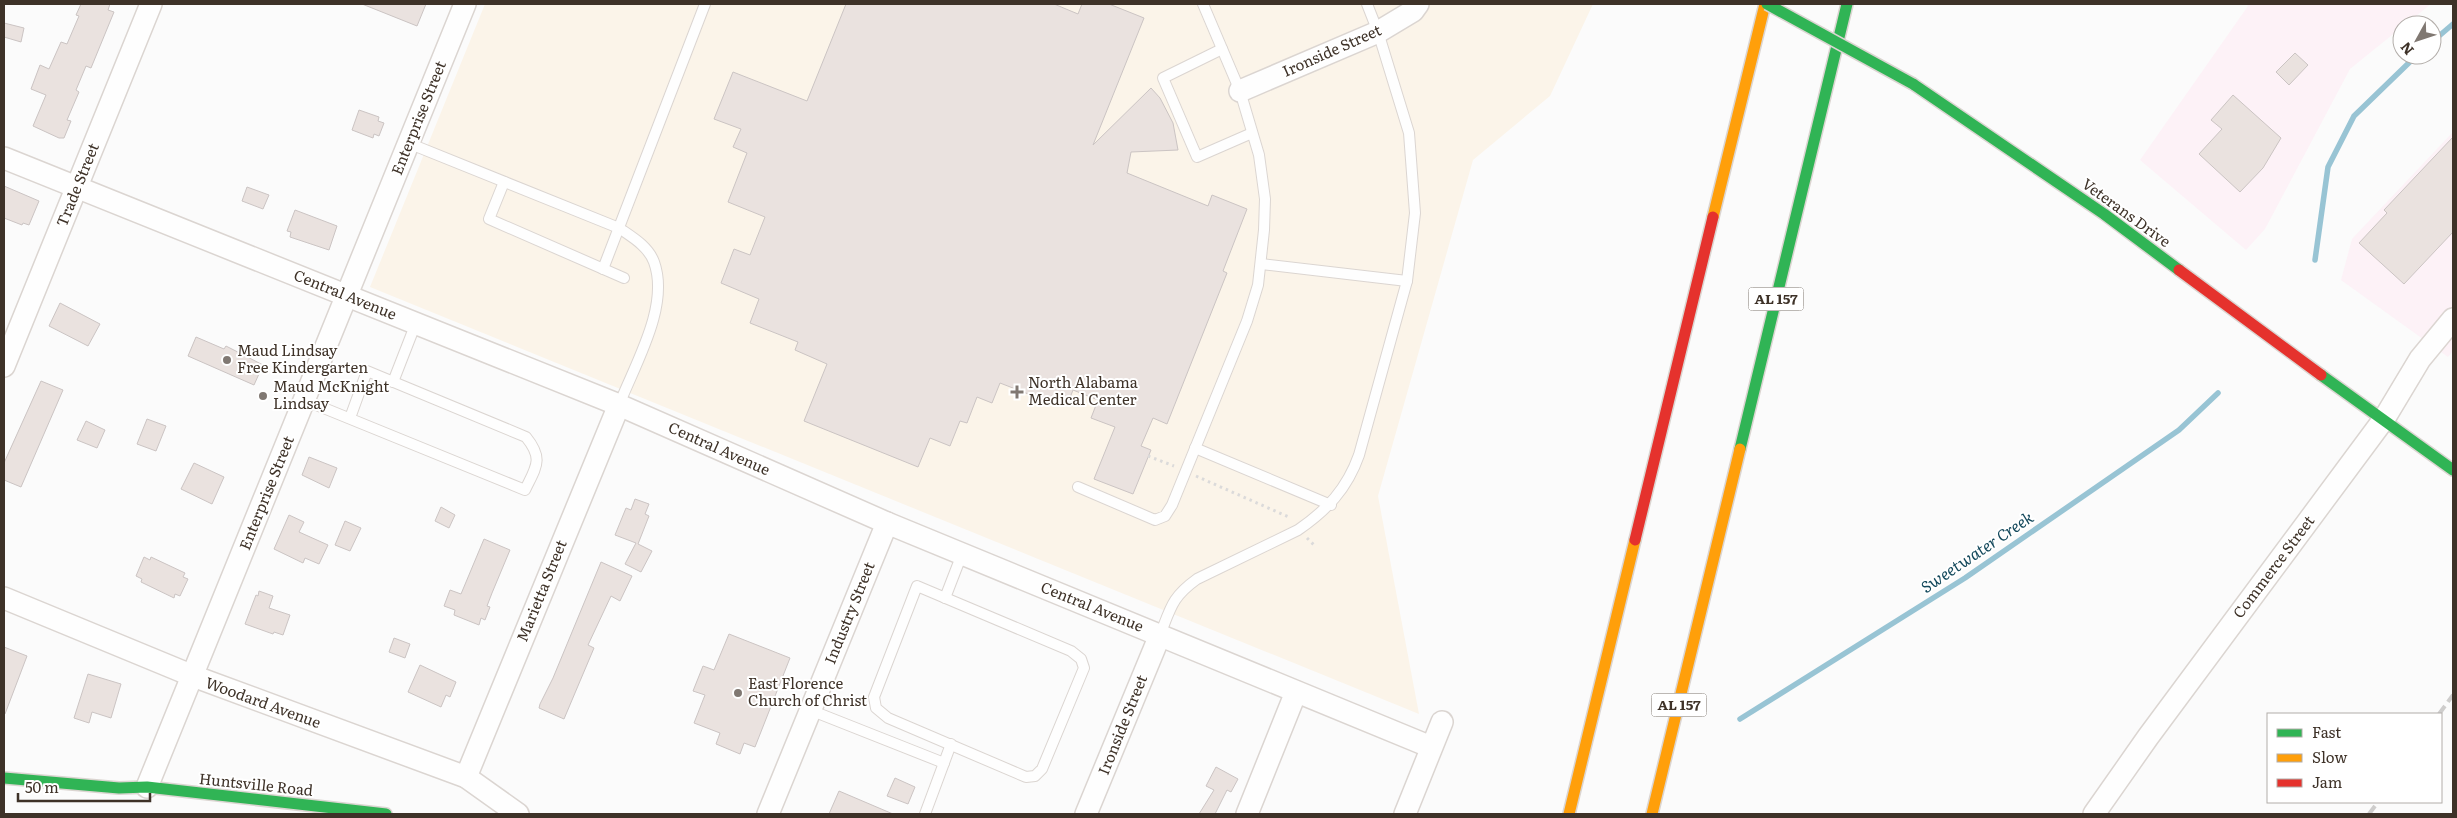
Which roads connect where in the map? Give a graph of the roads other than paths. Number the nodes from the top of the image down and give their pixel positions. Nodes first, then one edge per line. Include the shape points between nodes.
1 (151, 4) edge
2 (465, 4) edge
3 (705, 4) edge
4 (1203, 4) edge
5 (1367, 4) edge
6 (1418, 4) edge
7 (1766, 4) edge
8 (1847, 4) edge
9 (1378, 32) junction
10 (1222, 49) junction
11 (1240, 91) junction
12 (1252, 133) junction
13 (408, 144) junction
14 (4, 158) edge
15 (504, 182) junction
16 (76, 188) junction
17 (619, 228) junction
18 (1261, 264) junction
19 (603, 269) junction
20 (624, 278) dead end
21 (1407, 280) junction
22 (346, 295) junction
23 (2453, 319) edge
24 (416, 324) junction
25 (4, 366) edge
26 (393, 382) junction
27 (304, 400) junction
28 (619, 405) junction
29 (350, 418) junction
30 (2384, 419) junction
31 (1195, 448) junction
32 (2453, 470) edge
33 (1078, 487) dead end
34 (1331, 505) junction
35 (887, 523) junction
36 (962, 554) junction
37 (4, 598) edge
38 (945, 598) junction
39 (1160, 635) junction
40 (192, 676) junction
41 (1296, 692) junction
42 (810, 710) junction
43 (1442, 722) dead end
44 (951, 744) junction
45 (1431, 747) junction
46 (944, 763) junction
47 (466, 777) junction
48 (4, 778) edge
49 (148, 788) junction
50 (250, 807) edge
51 (386, 814) edge
52 (518, 814) edge
53 (768, 814) edge
54 (925, 814) edge
55 (1086, 814) edge
56 (1247, 814) edge
57 (1405, 814) edge
58 (1569, 814) edge
59 (1652, 814) edge
60 (2094, 814) edge

1 - 16 street, Trade Street
2 - 13 street, Enterprise Street
3 - 17 lane
4 - 10 lane
5 - 9 lane
6 - 9 street, Ironside Street via 1413,11
7 - 30 main road, Veterans Drive, bridge via 1913,84 2104,214
7 - 58 main road
8 - 59 main road, AL 157
9 - 11 street, Ironside Street
9 - 21 lane via 1409,133 1415,213
10 - 11 lane
10 - 12 lane via 1163,78 1198,157
11 - 12 lane
12 - 18 lane via 1265,199
13 - 15 lane
13 - 22 street, Enterprise Street
14 - 16 street, Central Avenue
15 - 17 lane
15 - 19 lane via 489,220
16 - 22 street, Central Avenue
16 - 25 street, Trade Street
17 - 19 lane
17 - 28 lane via 639,241 654,262 659,290 656,313
18 - 21 lane
18 - 31 lane via 1247,321
19 - 20 lane
21 - 34 lane via 1352,476
22 - 24 street, Central Avenue
22 - 27 street, Enterprise Street
23 - 30 street, Commerce Street via 2420,359
24 - 26 lane
24 - 28 street, Central Avenue
26 - 29 lane via 367,371
26 - 29 lane via 526,437 536,449 538,462 525,490
27 - 29 lane
27 - 40 street, Enterprise Street
28 - 35 street, Central Avenue
28 - 47 street, Marietta Street
30 - 32 main road, Veterans Drive
30 - 60 street, Commerce Street
31 - 33 lane via 1172,505 1165,516 1156,520
31 - 34 lane
34 - 39 lane via 1298,530 1197,579 1182,590 1174,598
35 - 36 street, Central Avenue
35 - 42 street, Industry Street
36 - 38 lane
36 - 39 street, Central Avenue
37 - 40 street, Woodard Avenue
38 - 44 lane via 917,586 874,697 876,708 888,718
38 - 44 lane via 1071,651 1081,659 1084,668 1042,769 1035,776 1026,777
39 - 41 street, Central Avenue
39 - 55 street, Ironside Street
40 - 47 street, Woodard Avenue
40 - 49 street, Enterprise Street
41 - 45 street, Central Avenue
41 - 56 street
42 - 46 lane
42 - 53 street, Industry Street
43 - 45 street
44 - 46 lane
45 - 57 street
46 - 54 lane
47 - 52 street, Woodard Avenue
48 - 49 main road, Huntsville Road
49 - 50 main road, Huntsville Road
50 - 51 main road, Huntsville Road

